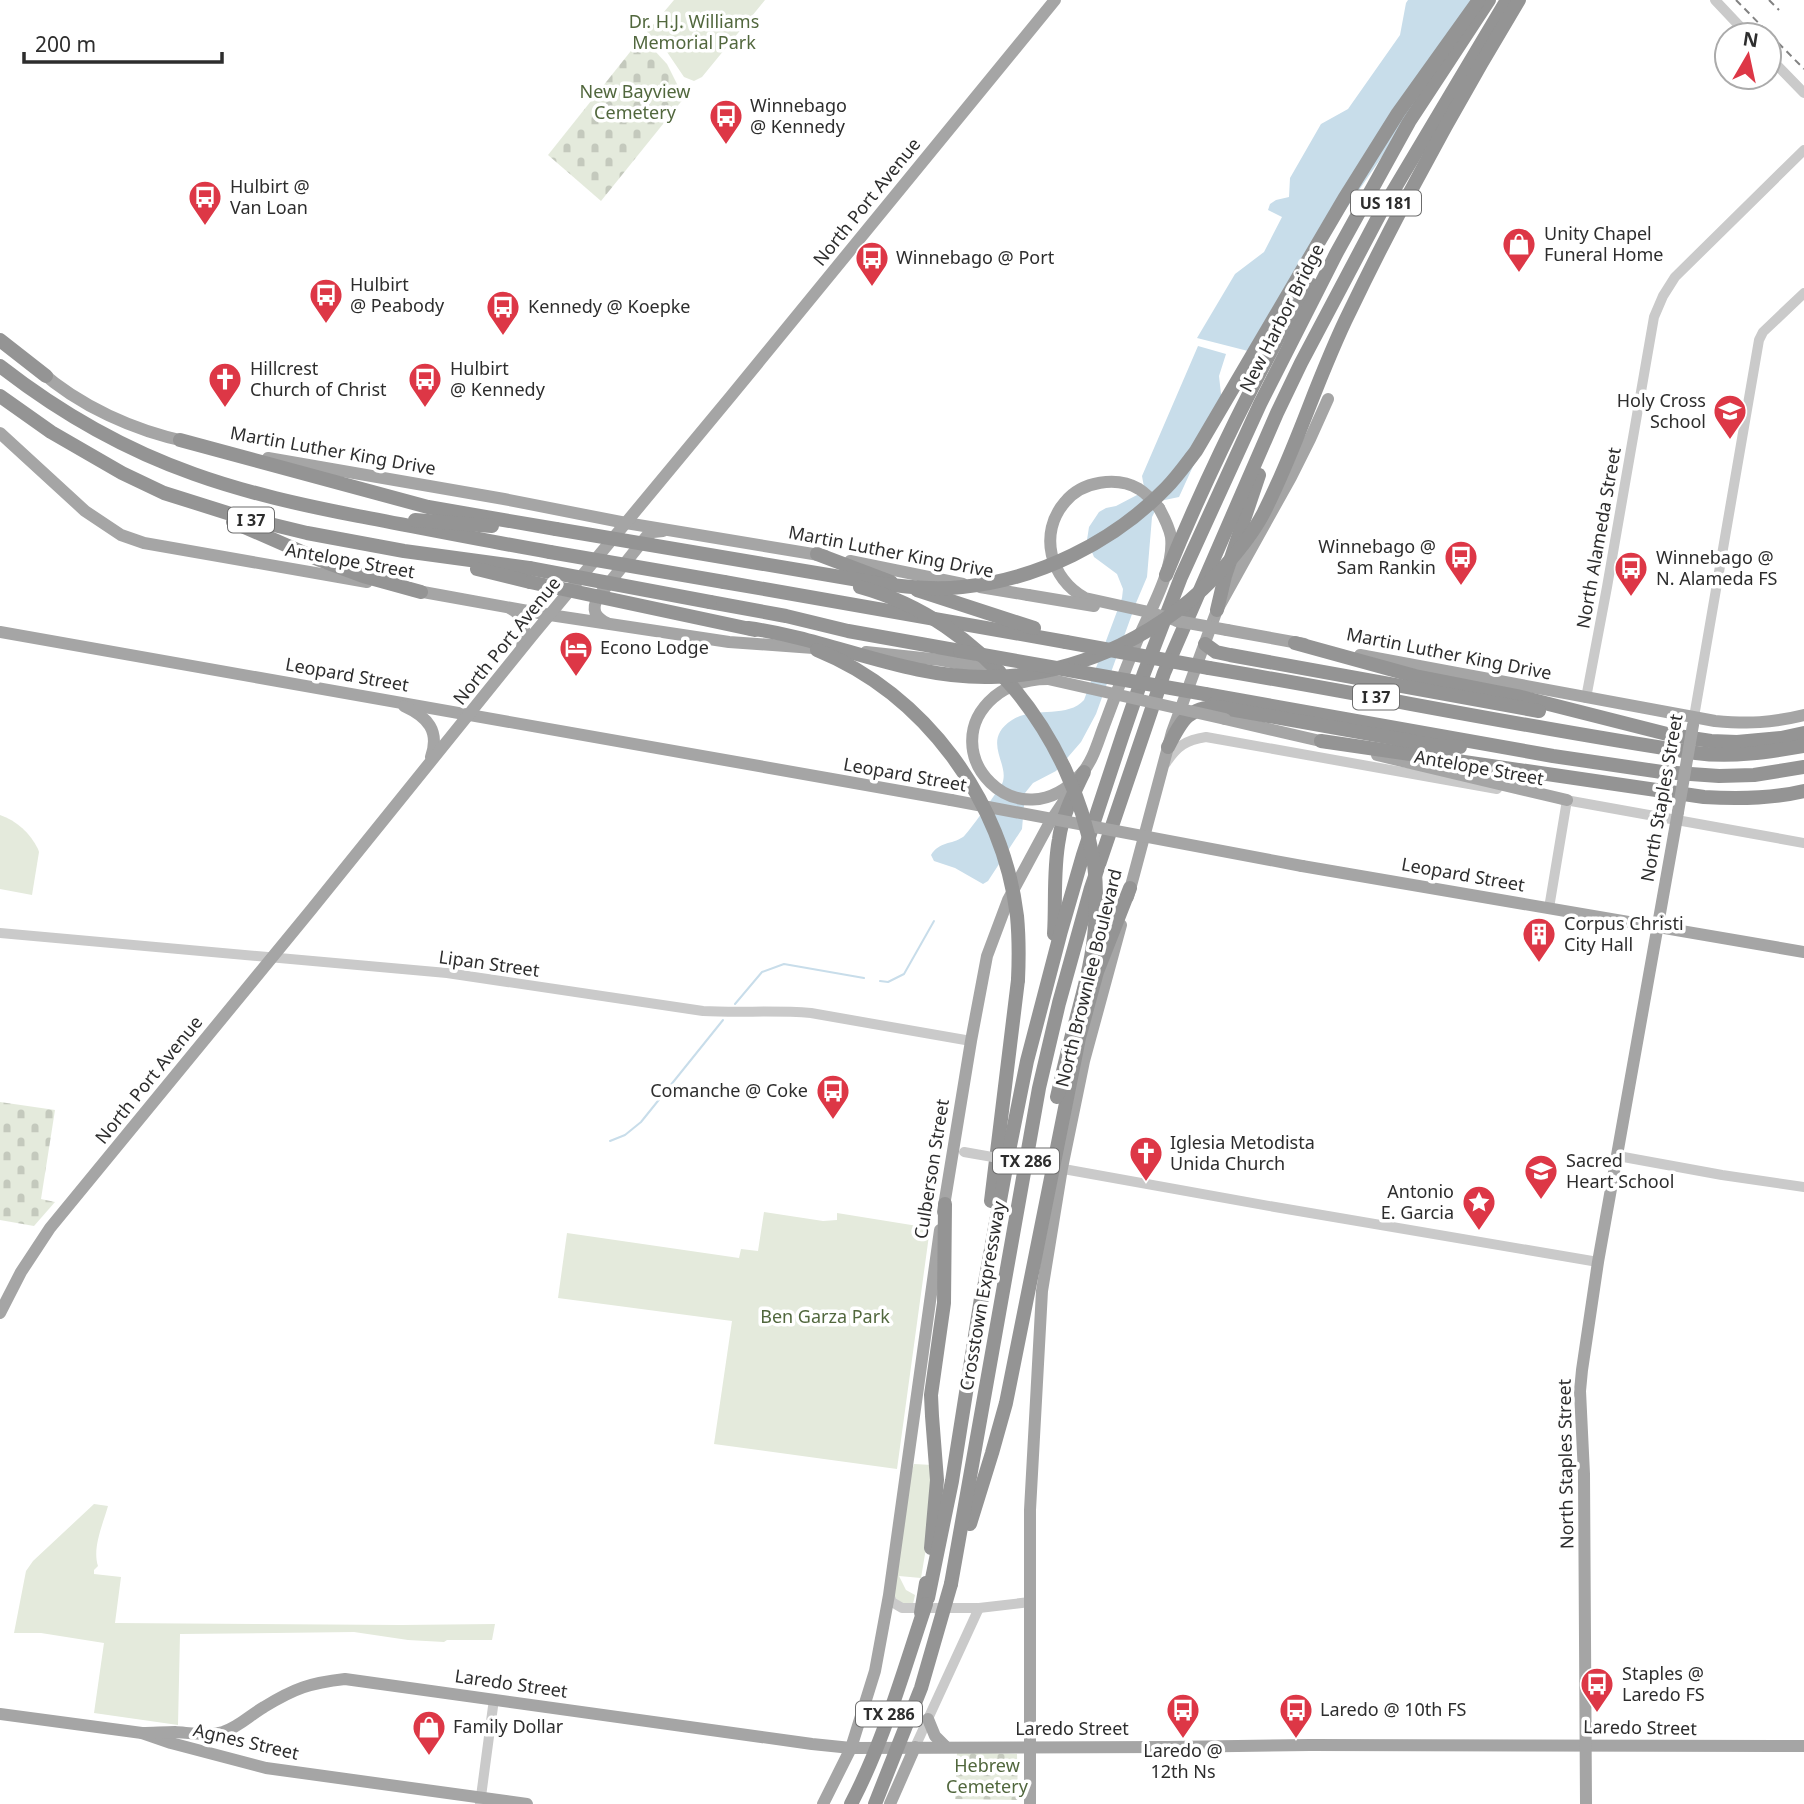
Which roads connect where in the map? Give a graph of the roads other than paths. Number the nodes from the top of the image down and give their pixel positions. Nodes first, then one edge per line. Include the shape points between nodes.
1 (1055, 0) edge
2 (1479, 0) edge
3 (1489, 0) edge
4 (1507, 0) edge
5 (1519, 0) edge
6 (1715, 0) edge
7 (1735, 21) edge
8 (1783, 71) edge
9 (1804, 93) edge
10 (1804, 150) edge
11 (1804, 293) edge
12 (0, 334) edge
13 (0, 340) edge
14 (0, 366) edge
15 (46, 376) junction
16 (0, 396) edge
17 (1328, 399) dead end
18 (1253, 401) junction
19 (1277, 413) junction
20 (0, 433) edge
21 (180, 440) junction
22 (164, 493) junction
23 (358, 516) junction
24 (626, 523) junction
25 (556, 529) junction
26 (674, 531) junction
27 (817, 554) junction
28 (791, 569) junction
29 (530, 575) junction
30 (1166, 575) junction
31 (421, 592) junction
32 (507, 607) junction
33 (1217, 610) junction
34 (550, 615) junction
35 (1182, 622) junction
36 (608, 623) junction
37 (748, 628) junction
38 (1025, 630) junction
39 (0, 632) edge
40 (1295, 643) junction
41 (1205, 644) junction
42 (522, 648) junction
43 (1144, 673) joint
44 (1164, 673) joint
45 (1048, 679) junction
46 (374, 698) junction
47 (1586, 698) junction
48 (469, 715) junction
49 (1804, 715) edge
50 (1694, 721) junction
51 (1804, 733) edge
52 (1671, 735) junction
53 (1321, 741) junction
54 (1804, 746) edge
55 (1168, 747) junction
56 (1524, 751) junction
57 (1804, 767) edge
58 (1161, 769) junction
59 (1084, 772) junction
60 (422, 773) junction
61 (1804, 791) edge
62 (1567, 800) junction
63 (1677, 816) junction
64 (1804, 843) edge
65 (1130, 888) junction
66 (1549, 908) junction
67 (1657, 927) junction
68 (0, 933) edge
69 (1804, 952) edge
70 (272, 957) junction
71 (1052, 967) junction
72 (971, 1041) junction
73 (958, 1151) junction
74 (1618, 1156) junction
75 (1058, 1168) junction
76 (1804, 1187) edge
77 (945, 1204) junction
78 (1598, 1262) junction
79 (981, 1304) junction
80 (0, 1313) edge
81 (1013, 1363) junction
82 (929, 1582) junction
83 (951, 1584) junction
84 (889, 1595) junction
85 (1030, 1602) junction
86 (979, 1608) junction
87 (494, 1699) junction
88 (0, 1714) edge
89 (928, 1719) junction
90 (142, 1733) junction
91 (1587, 1745) junction
92 (946, 1746) junction
93 (1030, 1746) junction
94 (1804, 1746) edge
95 (894, 1747) junction
96 (915, 1747) junction
97 (851, 1748) junction
98 (903, 1775) junction
99 (480, 1801) edge
100 (527, 1804) edge
101 (823, 1804) edge
102 (851, 1804) edge
103 (874, 1804) edge
104 (890, 1804) edge
105 (1030, 1804) edge
106 (1586, 1804) edge

1 - 24 main road, North Port Avenue
2 - 28 highway, bridge via 1398,113 1196,451 1143,509 1065,558 985,584 926,589
3 - 18 highway, New Harbor Bridge / US 181 via 1409,122
4 - 19 highway, US 181 via 1382,208
5 - 37 highway, bridge via 1376,257 1262,515 1244,544 1181,609 1133,639 1082,661 993,677 902,667 797,636
6 - 7 street
8 - 9 street
10 - 47 street, North Alameda Street via 1675,277 1654,317
11 - 50 street, North Staples Street via 1759,340
12 - 15 main road, Martin Luther King Drive
13 - 15 highway
14 - 23 highway, I 37 via 95,430 192,474
15 - 21 main road, Martin Luther King Drive via 133,425
16 - 22 highway, I 37 via 51,432
17 - 33 main road, North Brownlee Boulevard via 1291,477
18 - 30 highway via 1229,432
18 - 43 highway, New Harbor Bridge / US 181
19 - 33 highway
19 - 44 highway, US 181
20 - 31 main road, Antelope Street via 85,512 121,535 144,543
21 - 24 main road, Martin Luther King Drive
21 - 25 highway via 428,507
22 - 29 highway, I 37 via 307,534
22 - 31 highway via 320,560
23 - 25 highway
23 - 38 highway, I 37, bridge
24 - 26 main road, Martin Luther King Drive
24 - 34 main road, North Port Avenue
25 - 28 highway, bridge
26 - 27 main road, Martin Luther King Drive
26 - 36 main road via 646,537 598,597 596,617
27 - 35 main road, Martin Luther King Drive, bridge
27 - 38 highway
28 - 81 highway, bridge via 892,598 941,624 985,658 1041,723 1083,814 1093,859 1095,926 1057,1097
29 - 37 highway, bridge
29 - 56 highway, I 37, bridge via 710,601 848,631
30 - 35 main road, Culberson Street, bridge via 1171,535 1159,508 1140,490 1119,482 1083,488 1071,495 1055,516 1051,555 1061,578 1078,594
30 - 59 main road, Culberson Street
31 - 32 main road, Antelope Street
32 - 34 main road, Antelope Street
32 - 42 main road via 524,622
33 - 41 main road, North Brownlee Boulevard
34 - 36 main road, Antelope Street
34 - 42 main road, North Port Avenue
35 - 40 main road, Martin Luther King Drive, bridge
36 - 45 main road, Antelope Street via 729,642 942,660
37 - 79 highway, bridge via 829,655 890,693 949,751 996,832 1017,915 1019,956
38 - 54 highway, I 37, bridge via 1042,631 1066,642 1696,753 1771,752
39 - 46 main road, Leopard Street
40 - 47 main road, Martin Luther King Drive
40 - 52 highway via 1415,677 1517,696
41 - 52 highway via 1230,655
41 - 55 main road, North Brownlee Boulevard
42 - 48 main road, North Port Avenue
43 - 71 highway, Crosstown Expressway / TX 286 via 1083,855
44 - 83 highway, Crosstown Expressway / TX 286 via 1091,888 1059,1003
45 - 53 main road, Antelope Street, bridge
45 - 59 main road via 1021,682 985,707 974,734 974,757 988,782 1009,795 1032,800 1059,793
46 - 48 main road, Leopard Street
46 - 60 main road via 409,708 432,728 434,750
47 - 50 main road, Martin Luther King Drive
48 - 60 main road, North Port Avenue
48 - 66 main road, Leopard Street, bridge
49 - 50 main road, Martin Luther King Drive via 1761,723
50 - 63 main road, North Staples Street, bridge
51 - 52 highway via 1737,741
53 - 61 highway via 1703,797 1735,799
53 - 62 main road, Antelope Street
55 - 56 highway via 1189,713 1218,707 1438,746
55 - 58 main road, North Brownlee Boulevard
56 - 57 highway, I 37 via 1719,776
58 - 62 street, Antelope Street via 1179,747 1206,737
58 - 65 main road, North Brownlee Boulevard
59 - 71 highway via 1059,836
59 - 72 main road, Culberson Street via 1050,822 1002,915 987,956
60 - 70 main road, North Port Avenue
62 - 63 street, Antelope Street
62 - 66 street
63 - 64 street, Antelope Street
63 - 67 main road, North Staples Street
65 - 75 main road, North Brownlee Boulevard
65 - 81 highway via 1097,972 1079,1038
66 - 67 main road, Leopard Street
67 - 69 main road, Leopard Street
67 - 74 main road, North Staples Street
68 - 70 street, Lipan Street
70 - 72 street, Lipan Street via 447,973 703,1011 811,1013
70 - 80 main road, North Port Avenue via 50,1228
71 - 79 highway, Crosstown Expressway / TX 286 via 1027,1061
72 - 73 main road, Culberson Street
73 - 75 street, bridge
73 - 77 main road, Culberson Street
74 - 76 street
74 - 78 main road, North Staples Street
75 - 78 street
75 - 85 main road, North Brownlee Boulevard via 1042,1291 1031,1476
77 - 82 highway via 944,1303 931,1395 937,1480
77 - 84 main road, Culberson Street
78 - 91 main road, North Staples Street via 1580,1391
79 - 82 highway, TX 286 via 953,1482
81 - 83 highway via 992,1453
82 - 102 highway, TX 286, bridge via 892,1707
83 - 103 highway, Crosstown Expressway / TX 286, bridge via 921,1688
84 - 86 street via 891,1602 902,1608
84 - 97 main road via 875,1671
85 - 86 street
85 - 93 main road, North Brownlee Boulevard
86 - 89 street
87 - 90 main road, Laredo Street via 345,1679 288,1693 222,1732
87 - 97 main road, Laredo Street
87 - 99 street
88 - 90 main road, Agnes Street
89 - 92 main road via 935,1736
89 - 96 street
90 - 99 main road, Agnes Street via 266,1768
91 - 93 main road, Laredo Street
91 - 94 main road, Laredo Street
91 - 106 main road, North Staples Street
92 - 93 main road, Laredo Street
92 - 96 main road, Laredo Street
93 - 105 main road, North Brownlee Boulevard
95 - 96 main road, Laredo Street
95 - 97 main road, Laredo Street
95 - 98 main road
96 - 98 main road
97 - 101 main road
98 - 104 main road
99 - 100 main road, Agnes Street

